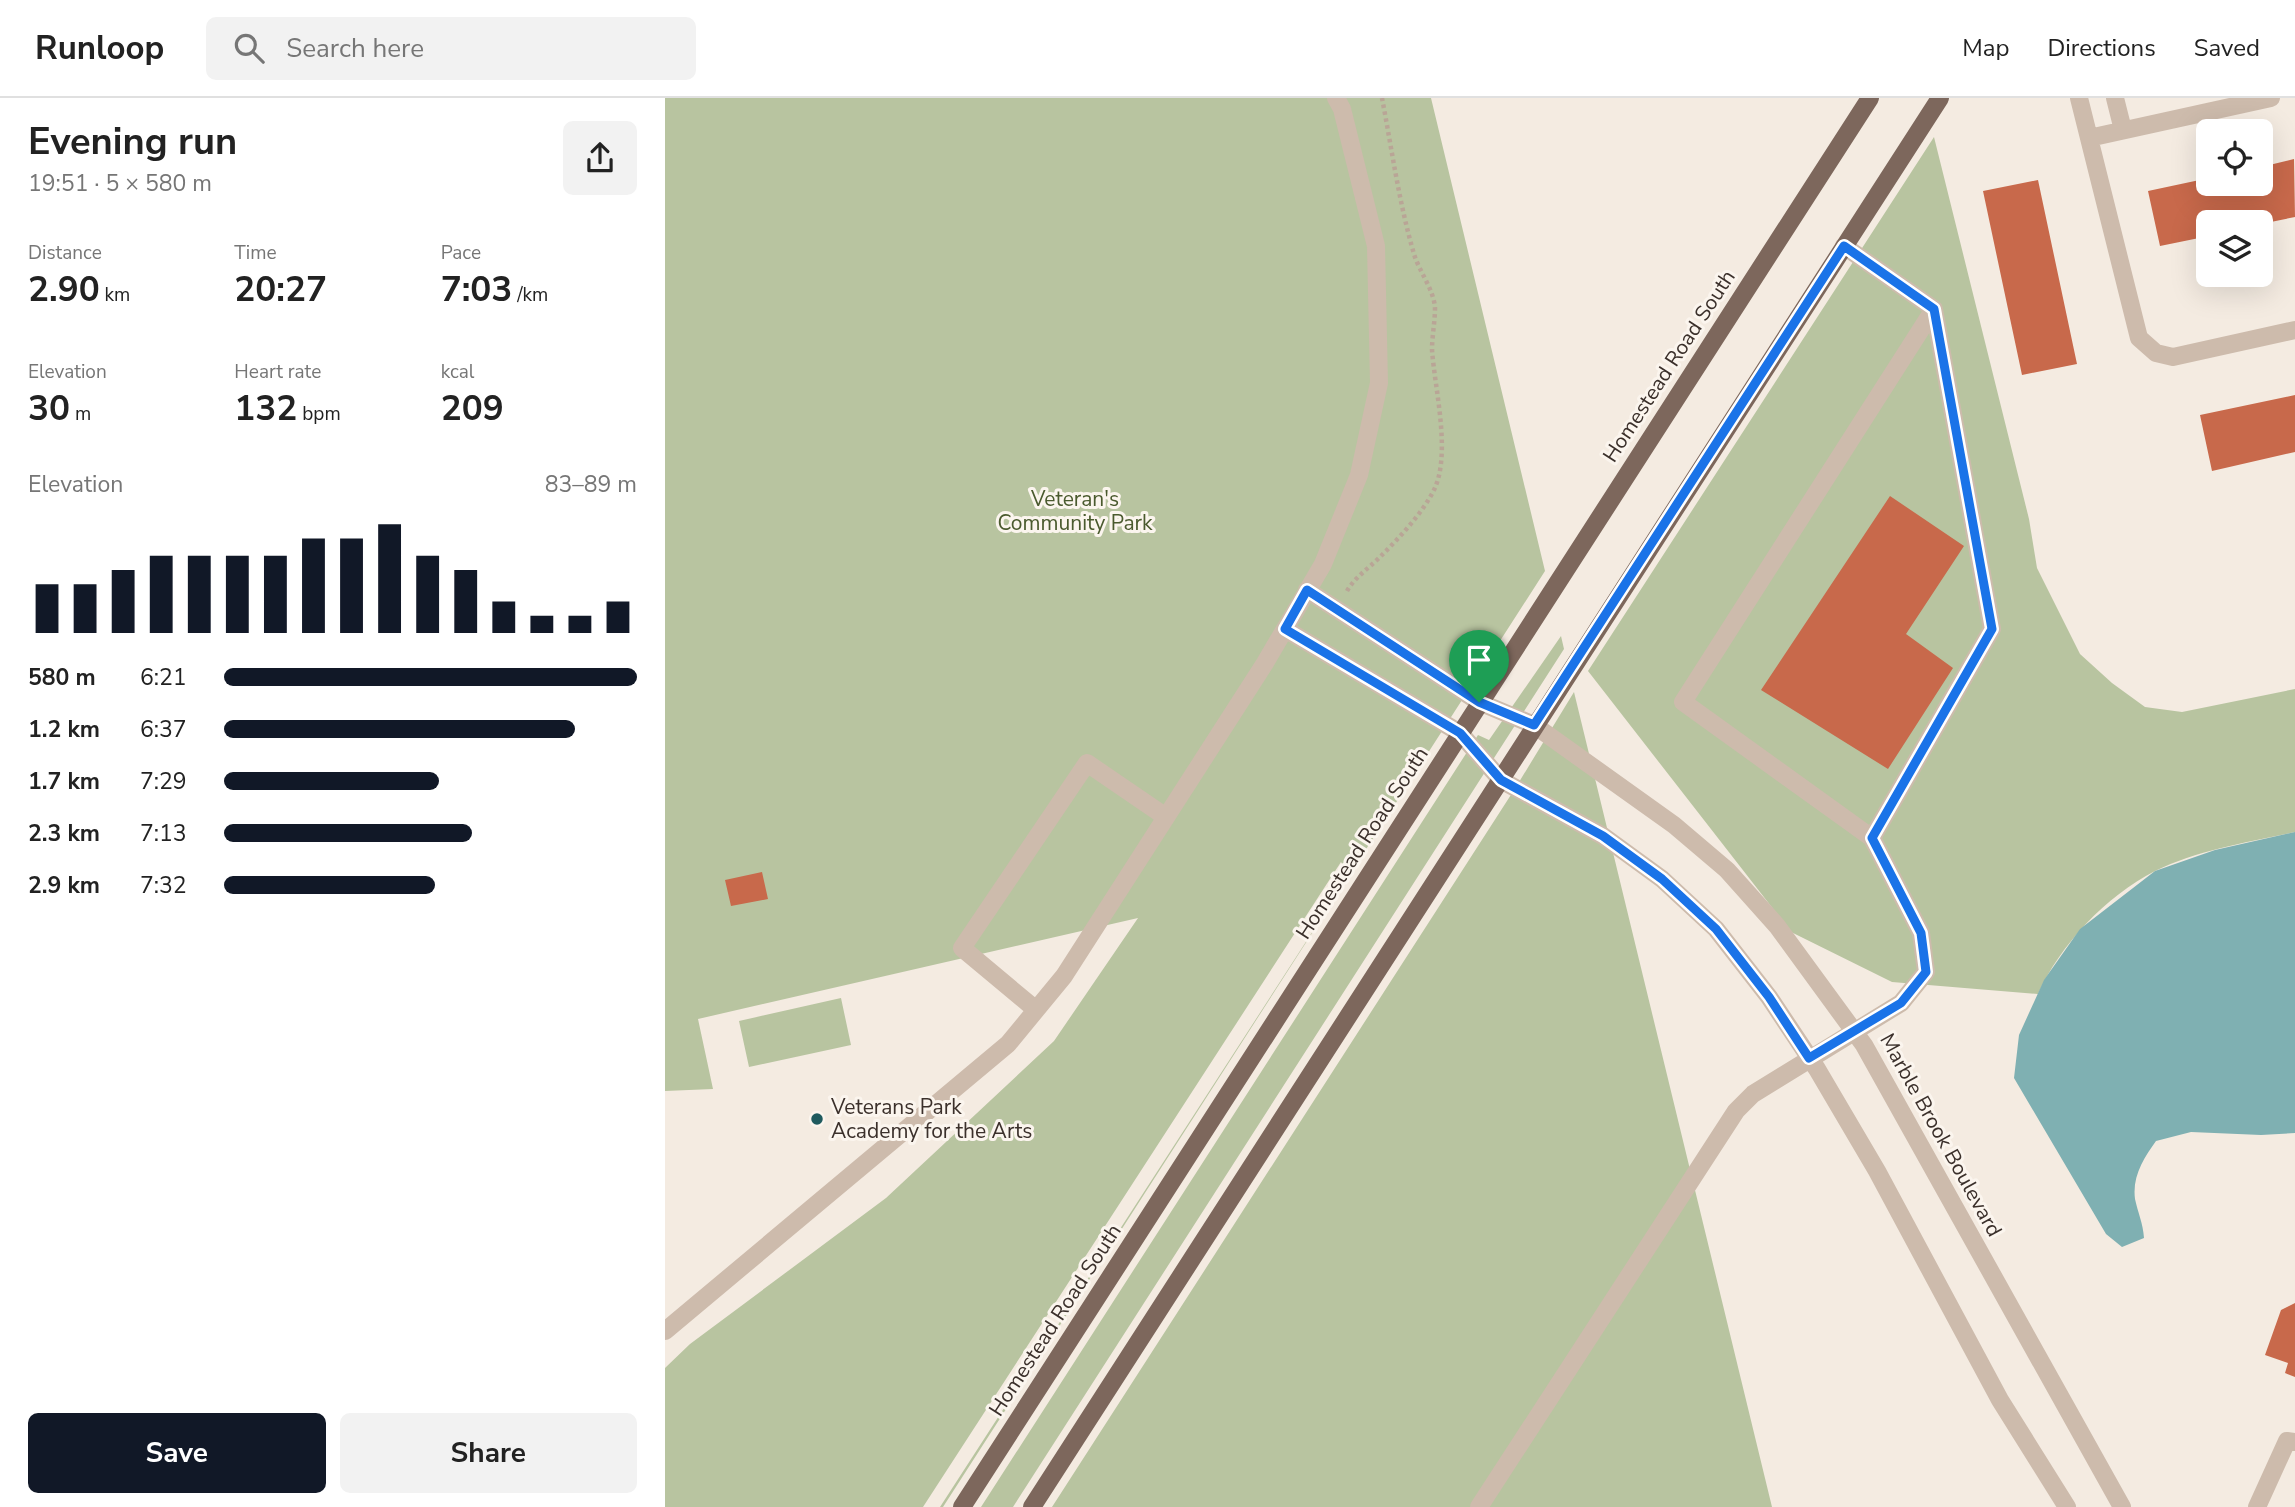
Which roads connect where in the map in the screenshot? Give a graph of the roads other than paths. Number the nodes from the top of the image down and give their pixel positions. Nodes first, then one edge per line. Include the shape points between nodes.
1 (1336, 98) edge
2 (1870, 98) edge
3 (1940, 98) edge
4 (2079, 98) edge
5 (2115, 98) edge
6 (2271, 98) edge
7 (2123, 130) junction
8 (2089, 138) junction
9 (1844, 246) junction
10 (1934, 309) junction
11 (2295, 330) edge
12 (1307, 590) junction
13 (1285, 629) junction
14 (1479, 702) junction
15 (1534, 725) junction
16 (1460, 733) junction
17 (1501, 780) junction
18 (1166, 817) junction
19 (1872, 838) junction
20 (1035, 1009) junction
21 (1854, 1031) junction
22 (1809, 1058) junction
23 (665, 1331) edge
24 (2295, 1442) edge
25 (2264, 1505) edge
26 (962, 1507) edge
27 (1032, 1507) edge
28 (1479, 1507) edge
29 (2067, 1507) edge
30 (2122, 1507) edge

1 - 12 street via 1376,246 1379,383 1359,475 1323,564
2 - 14 main road, Homestead Road South
3 - 9 main road
4 - 8 street
5 - 7 street
6 - 7 street
7 - 8 street
8 - 11 street via 2139,338 2156,353 2173,356
9 - 10 street
9 - 15 main road
10 - 19 street via 1992,629
10 - 19 street via 1683,702
12 - 13 street
12 - 14 street, Marble Brook Boulevard
13 - 16 street
13 - 18 street
14 - 15 street, Marble Brook Boulevard
14 - 16 main road, Homestead Road South
15 - 17 main road
15 - 21 street, Marble Brook Boulevard via 1674,825 1727,870 1777,926
16 - 17 street
16 - 26 main road, Homestead Road South
17 - 22 street via 1603,836 1662,879 1716,929
17 - 27 main road
18 - 20 street via 1064,976
18 - 20 street via 1087,763 962,948
19 - 21 street via 1921,933 1926,972 1901,1003
20 - 23 street via 1008,1044
21 - 22 street
21 - 30 street, Marble Brook Boulevard
22 - 28 street via 1735,1111
22 - 29 street via 1877,1171 2000,1400
24 - 25 street via 2287,1441

